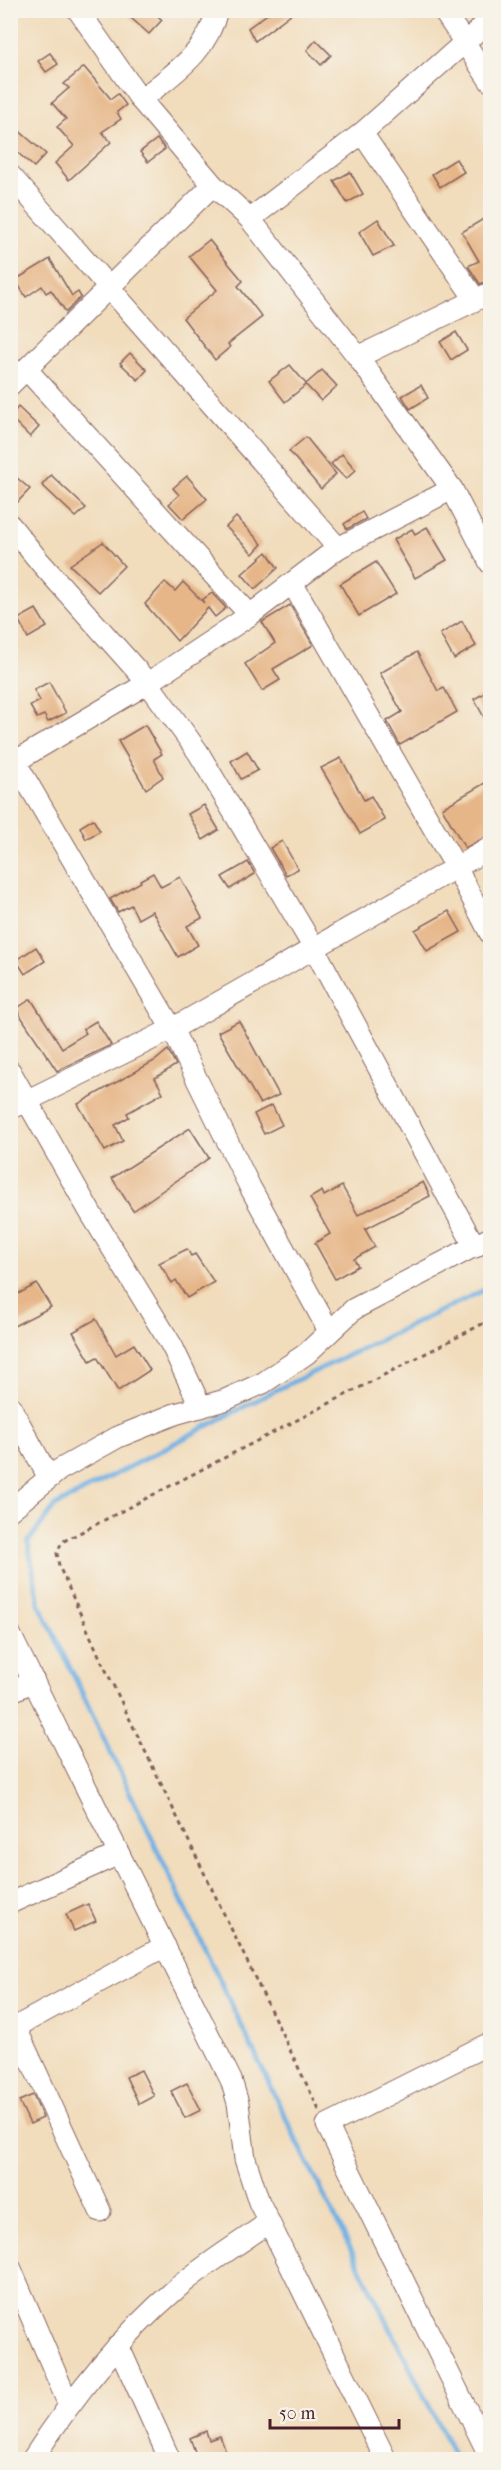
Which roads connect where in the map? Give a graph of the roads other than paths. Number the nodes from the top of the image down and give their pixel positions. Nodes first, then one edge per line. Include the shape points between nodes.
1 (78, 10) edge
2 (443, 10) edge
3 (217, 11) edge
4 (490, 20) edge
5 (464, 41) junction
6 (490, 81) edge
7 (141, 100) junction
8 (362, 133) junction
9 (10, 175) edge
10 (213, 185) junction
11 (249, 219) junction
12 (110, 288) junction
13 (483, 296) edge
14 (358, 357) junction
15 (28, 371) junction
16 (10, 385) edge
17 (452, 489) junction
18 (10, 525) edge
19 (338, 548) junction
20 (490, 563) edge
21 (292, 583) junction
22 (250, 615) junction
23 (148, 683) junction
24 (13, 757) edge
25 (490, 848) edge
26 (456, 867) junction
27 (490, 933) edge
28 (314, 948) junction
29 (172, 1029) junction
30 (10, 1071) edge
31 (19, 1105) edge
32 (483, 1243) edge
33 (329, 1331) junction
34 (10, 1406) edge
35 (201, 1407) junction
36 (49, 1478) junction
37 (10, 1510) edge
38 (10, 1634) edge
39 (34, 1681) junction
40 (10, 1692) edge
41 (119, 1854) junction
42 (10, 1903) edge
43 (165, 1946) junction
44 (13, 2029) edge
45 (490, 2043) edge
46 (100, 2211) dead end
47 (269, 2222) junction
48 (10, 2268) edge
49 (118, 2346) junction
50 (69, 2405) junction
51 (490, 2457) edge
52 (32, 2460) edge
53 (170, 2460) edge
54 (386, 2460) edge

1 - 7 street
2 - 5 street
3 - 7 street via 212,31 202,47
4 - 5 street
5 - 6 street
5 - 8 street
7 - 10 street
8 - 11 street
8 - 13 street
9 - 12 street
10 - 11 street
10 - 12 street
11 - 14 street
12 - 15 street
12 - 19 street
13 - 14 street
14 - 17 street
15 - 16 street
15 - 22 street
17 - 19 street
17 - 20 street
18 - 23 street
19 - 21 street
21 - 22 street
21 - 26 street
22 - 23 street
23 - 24 street
23 - 28 street via 198,752
24 - 29 street
25 - 26 street
26 - 27 street
26 - 28 street
28 - 29 street
28 - 32 street
29 - 31 street
29 - 33 street via 250,1188
30 - 31 street
31 - 35 street via 172,1346
32 - 33 street via 354,1309
33 - 35 street via 306,1354 270,1379
34 - 36 street
35 - 36 street via 118,1437
36 - 37 street
38 - 39 street
39 - 40 street
39 - 41 street
41 - 42 street
41 - 43 street
43 - 44 street
43 - 47 street via 231,2080 238,2103 244,2159
44 - 46 street
45 - 51 street via 327,2125
47 - 49 street via 178,2287
47 - 54 street
48 - 50 street
49 - 50 street
49 - 53 street
50 - 52 street

